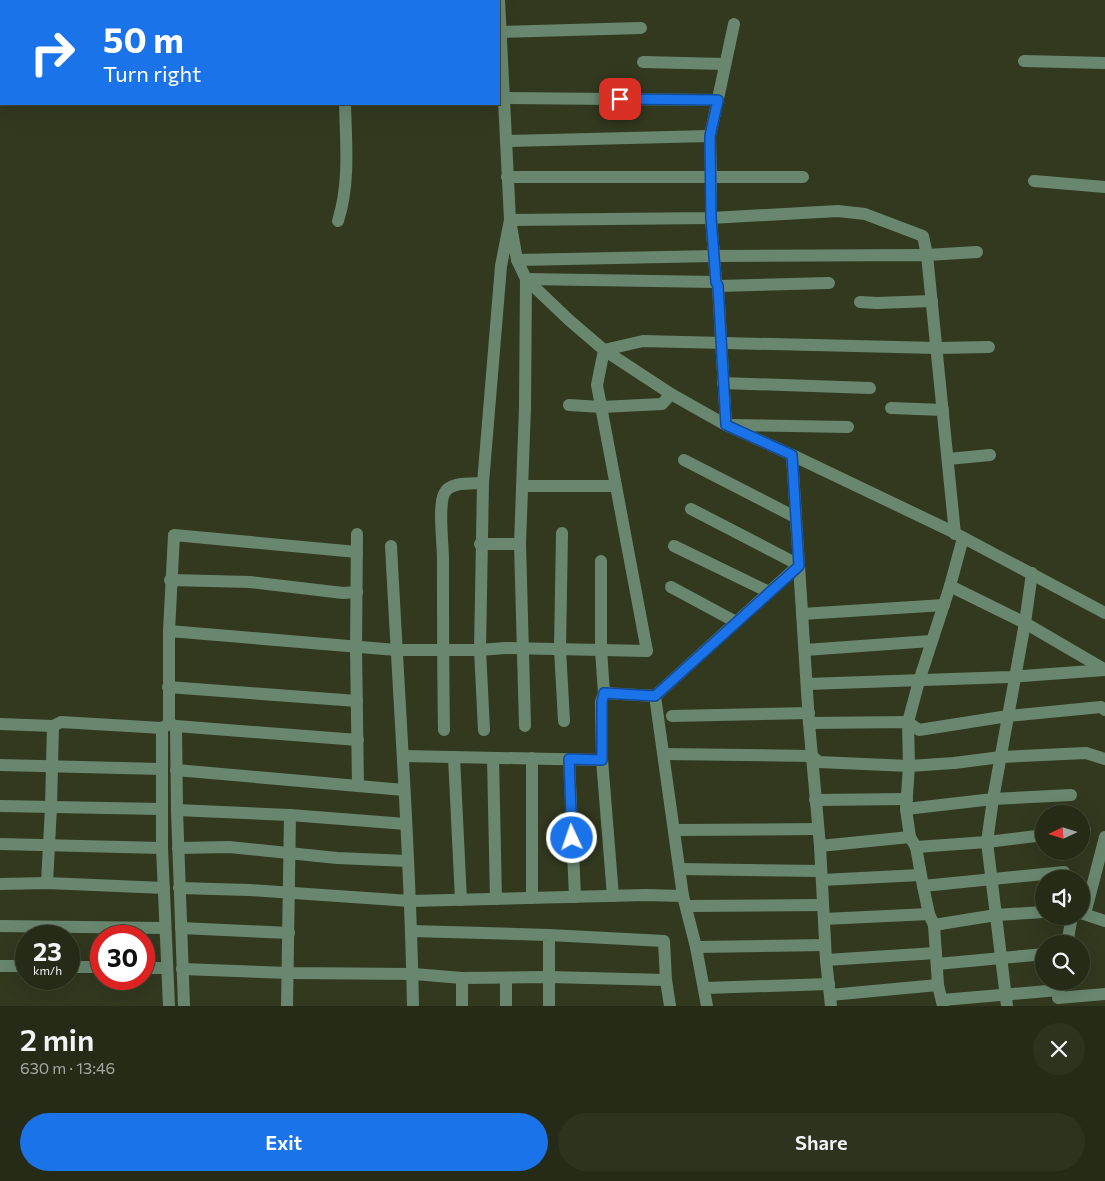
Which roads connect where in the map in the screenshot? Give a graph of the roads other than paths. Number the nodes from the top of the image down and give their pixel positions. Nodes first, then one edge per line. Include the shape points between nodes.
1 (734, 24) dead end
2 (642, 28) dead end
3 (500, 32) joint
4 (1024, 61) dead end
5 (643, 62) dead end
6 (1105, 63) edge
7 (725, 64) junction
8 (500, 69) edge
9 (504, 98) junction
10 (718, 100) junction
11 (345, 105) edge
12 (710, 136) junction
13 (506, 141) junction
14 (508, 177) junction
15 (711, 177) junction
16 (803, 177) dead end
17 (1034, 181) dead end
18 (1105, 187) edge
19 (711, 218) junction
20 (338, 220) dead end
21 (510, 220) junction
22 (978, 252) dead end
23 (927, 255) junction
24 (714, 256) junction
25 (517, 260) junction
26 (526, 280) junction
27 (828, 283) dead end
28 (717, 284) junction
29 (932, 301) junction
30 (860, 302) dead end
31 (721, 342) junction
32 (989, 347) dead end
33 (937, 348) junction
34 (604, 350) junction
35 (723, 383) junction
36 (870, 388) dead end
37 (671, 394) junction
38 (569, 405) dead end
39 (601, 407) junction
40 (890, 408) dead end
41 (943, 410) junction
42 (726, 425) junction
43 (848, 427) dead end
44 (792, 455) junction
45 (990, 455) dead end
46 (684, 460) dead end
47 (948, 460) junction
48 (482, 483) junction
49 (522, 486) junction
50 (615, 486) junction
51 (691, 509) dead end
52 (795, 517) junction
53 (562, 532) dead end
54 (356, 534) dead end
55 (959, 536) junction
56 (480, 544) junction
57 (520, 544) junction
58 (392, 546) dead end
59 (674, 546) dead end
60 (356, 552) junction
61 (601, 561) dead end
62 (799, 566) junction
63 (1032, 574) junction
64 (170, 580) junction
65 (950, 586) junction
66 (671, 587) dead end
67 (357, 592) junction
68 (769, 592) junction
69 (944, 605) junction
70 (1105, 613) edge
71 (802, 614) junction
72 (736, 622) junction
73 (1025, 623) junction
74 (169, 631) junction
75 (932, 641) junction
76 (356, 648) junction
77 (443, 649) junction
78 (522, 649) junction
79 (560, 649) junction
80 (396, 650) junction
81 (480, 650) junction
82 (601, 650) junction
83 (805, 650) junction
84 (1105, 669) edge
85 (1014, 677) junction
86 (918, 681) junction
87 (807, 684) junction
88 (168, 687) junction
89 (604, 693) junction
90 (655, 696) junction
91 (357, 701) junction
92 (1105, 710) edge
93 (672, 716) dead end
94 (1008, 716) junction
95 (809, 718) junction
96 (564, 721) dead end
97 (908, 722) junction
98 (0, 724) edge
99 (53, 726) junction
100 (169, 726) junction
101 (525, 726) dead end
102 (444, 730) dead end
103 (484, 730) dead end
104 (358, 740) junction
105 (664, 754) junction
106 (404, 756) junction
107 (812, 756) junction
108 (454, 757) junction
109 (1001, 757) junction
110 (493, 758) junction
111 (532, 758) junction
112 (569, 759) junction
113 (1105, 759) edge
114 (602, 760) junction
115 (0, 765) edge
116 (52, 766) junction
117 (909, 766) junction
118 (161, 769) junction
119 (176, 770) junction
120 (358, 786) junction
121 (404, 790) junction
122 (1071, 795) dead end
123 (992, 799) junction
124 (815, 800) junction
125 (907, 804) junction
126 (0, 806) edge
127 (51, 807) junction
128 (162, 809) junction
129 (177, 810) junction
130 (290, 816) junction
131 (406, 824) junction
132 (818, 829) junction
133 (675, 830) junction
134 (1035, 836) edge
135 (1105, 837) edge
136 (913, 842) junction
137 (987, 842) junction
138 (0, 844) edge
139 (50, 846) junction
140 (820, 846) junction
141 (162, 848) junction
142 (178, 848) junction
143 (289, 853) junction
144 (408, 861) junction
145 (680, 870) junction
146 (1035, 875) edge
147 (822, 876) junction
148 (992, 879) junction
149 (921, 880) junction
150 (47, 883) junction
151 (0, 884) edge
152 (164, 888) junction
153 (179, 888) junction
154 (1090, 890) edge
155 (290, 894) junction
156 (575, 896) junction
157 (613, 896) junction
158 (532, 898) junction
159 (496, 899) junction
160 (461, 900) junction
161 (410, 901) junction
162 (685, 901) junction
163 (822, 905) junction
164 (1035, 913) edge
165 (996, 915) junction
166 (1090, 916) edge
167 (824, 919) junction
168 (932, 920) junction
169 (1105, 920) edge
170 (0, 926) edge
171 (165, 928) junction
172 (181, 928) junction
173 (411, 932) junction
174 (289, 933) junction
175 (550, 935) junction
176 (825, 945) junction
177 (696, 947) junction
178 (1035, 955) edge
179 (1002, 958) junction
180 (936, 959) junction
181 (826, 960) junction
182 (0, 966) edge
183 (15, 966) edge
184 (155, 968) edge
185 (166, 968) junction
186 (182, 969) junction
187 (288, 973) junction
188 (412, 974) junction
189 (549, 977) junction
190 (462, 978) junction
191 (506, 978) junction
192 (666, 980) junction
193 (938, 985) junction
194 (705, 988) junction
195 (1058, 994) edge
196 (1105, 994) edge
197 (830, 995) edge
198 (1007, 1001) edge
199 (942, 1003) edge
200 (169, 1006) edge
201 (184, 1006) edge
202 (287, 1006) edge
203 (413, 1006) edge
204 (462, 1006) edge
205 (506, 1006) edge
206 (548, 1006) edge
207 (670, 1006) edge
208 (708, 1006) edge

1 - 7 street
2 - 3 street
3 - 8 street
4 - 6 street
5 - 7 street
7 - 10 street
8 - 9 street
9 - 10 street
9 - 13 street
10 - 12 street
11 - 20 street via 344,203
12 - 13 street
12 - 15 street
13 - 14 street
14 - 15 street
14 - 21 street
15 - 16 street
15 - 19 street
17 - 18 street
19 - 21 street
19 - 23 street via 838,211 865,214 924,236
19 - 24 street
21 - 25 street
21 - 48 street via 500,275
22 - 23 street
23 - 24 street
23 - 29 street
24 - 25 street
24 - 28 street
25 - 26 street
26 - 28 street
26 - 34 street
26 - 49 street
27 - 28 street
28 - 31 street
29 - 30 street
29 - 33 street
31 - 33 street
31 - 34 street via 643,341
31 - 35 street
32 - 33 street
33 - 41 street
34 - 37 street
34 - 39 street via 597,385
35 - 36 street
35 - 42 street
37 - 39 street via 662,404
37 - 42 street
38 - 39 street
39 - 50 street
40 - 41 street
41 - 47 street
42 - 43 street
42 - 44 street
44 - 52 street
44 - 55 street
45 - 47 street
46 - 52 street
47 - 55 street
48 - 56 street
48 - 77 street via 456,485 444,494 441,519
49 - 50 street
49 - 57 street
50 - 82 street via 647,651
51 - 62 street
52 - 62 street
53 - 79 street
54 - 60 street
55 - 63 street
55 - 65 street
56 - 57 street
56 - 81 street
57 - 78 street
58 - 80 street
59 - 68 street
60 - 64 street via 174,535
60 - 67 street
61 - 82 street
62 - 68 street
62 - 71 street
63 - 70 street
63 - 73 street
64 - 67 street via 250,582
64 - 74 street
65 - 69 street
65 - 73 street
66 - 72 street
67 - 76 street
68 - 72 street
69 - 71 street
69 - 75 street
71 - 83 street
72 - 90 street
73 - 84 street
73 - 85 street
74 - 76 street
74 - 88 street
75 - 83 street
75 - 86 street
76 - 80 street
76 - 91 street
77 - 80 street
77 - 81 street
77 - 102 street
78 - 79 street
78 - 81 street
78 - 101 street
79 - 82 street
79 - 96 street
80 - 106 street
81 - 103 street
82 - 89 street
83 - 87 street
84 - 85 street
85 - 86 street
85 - 94 street
86 - 87 street
86 - 97 street
87 - 95 street
88 - 91 street
88 - 100 street
89 - 90 street
89 - 114 street
90 - 105 street
91 - 104 street
92 - 94 street
93 - 95 street
94 - 97 street via 919,730
94 - 109 street
95 - 97 street
95 - 107 street
97 - 117 street
98 - 99 street
99 - 100 street via 61,722
99 - 116 street
100 - 104 street
100 - 118 street
100 - 119 street
104 - 120 street
105 - 107 street
105 - 133 street
106 - 108 street
106 - 121 street
107 - 117 street via 819,762
107 - 124 street
108 - 110 street
108 - 160 street
109 - 113 street via 1086,753
109 - 117 street
109 - 123 street
110 - 111 street
110 - 159 street
111 - 112 street
111 - 158 street
112 - 114 street
112 - 156 street
114 - 157 street
115 - 116 street
116 - 118 street
116 - 127 street
117 - 125 street
118 - 128 street
119 - 120 street
119 - 129 street
120 - 121 street
121 - 131 street
122 - 123 street
123 - 125 street
123 - 137 street
124 - 125 street
124 - 132 street
125 - 136 street
126 - 127 street
127 - 128 street
127 - 139 street
128 - 141 street
129 - 130 street
129 - 142 street
130 - 131 street
130 - 143 street
131 - 144 street
132 - 133 street
132 - 140 street
133 - 145 street
134 - 137 street
135 - 154 street
136 - 137 street
136 - 140 street
136 - 149 street
137 - 148 street
138 - 139 street
139 - 141 street
139 - 150 street
140 - 147 street
141 - 152 street
142 - 143 street via 229,847
142 - 153 street
143 - 144 street
143 - 155 street
144 - 161 street
145 - 147 street
145 - 162 street
146 - 148 street
147 - 149 street
147 - 163 street
148 - 149 street
148 - 165 street
149 - 168 street
150 - 151 street
150 - 152 street
152 - 171 street
153 - 155 street
153 - 172 street
155 - 161 street
155 - 174 street
156 - 157 street
156 - 158 street
157 - 162 street
158 - 159 street
159 - 160 street
160 - 161 street
161 - 173 street
162 - 163 street
162 - 177 street
163 - 167 street
164 - 165 street
165 - 168 street
165 - 179 street
166 - 169 street
167 - 168 street
167 - 176 street
168 - 180 street
170 - 171 street
171 - 185 street
172 - 174 street
172 - 186 street
173 - 175 street
173 - 188 street
174 - 187 street
175 - 189 street
175 - 192 street via 664,941
176 - 177 street
176 - 181 street
177 - 194 street
178 - 179 street
179 - 180 street
179 - 198 street
180 - 181 street
180 - 193 street
181 - 197 street
182 - 183 street
184 - 185 street
185 - 200 street
186 - 187 street
186 - 201 street
187 - 188 street
187 - 202 street
188 - 190 street
188 - 203 street
189 - 191 street
189 - 192 street
189 - 206 street
190 - 191 street
190 - 204 street
191 - 205 street
192 - 207 street
193 - 197 street
193 - 199 street
194 - 197 street
194 - 208 street
195 - 196 street
195 - 198 street
198 - 199 street

